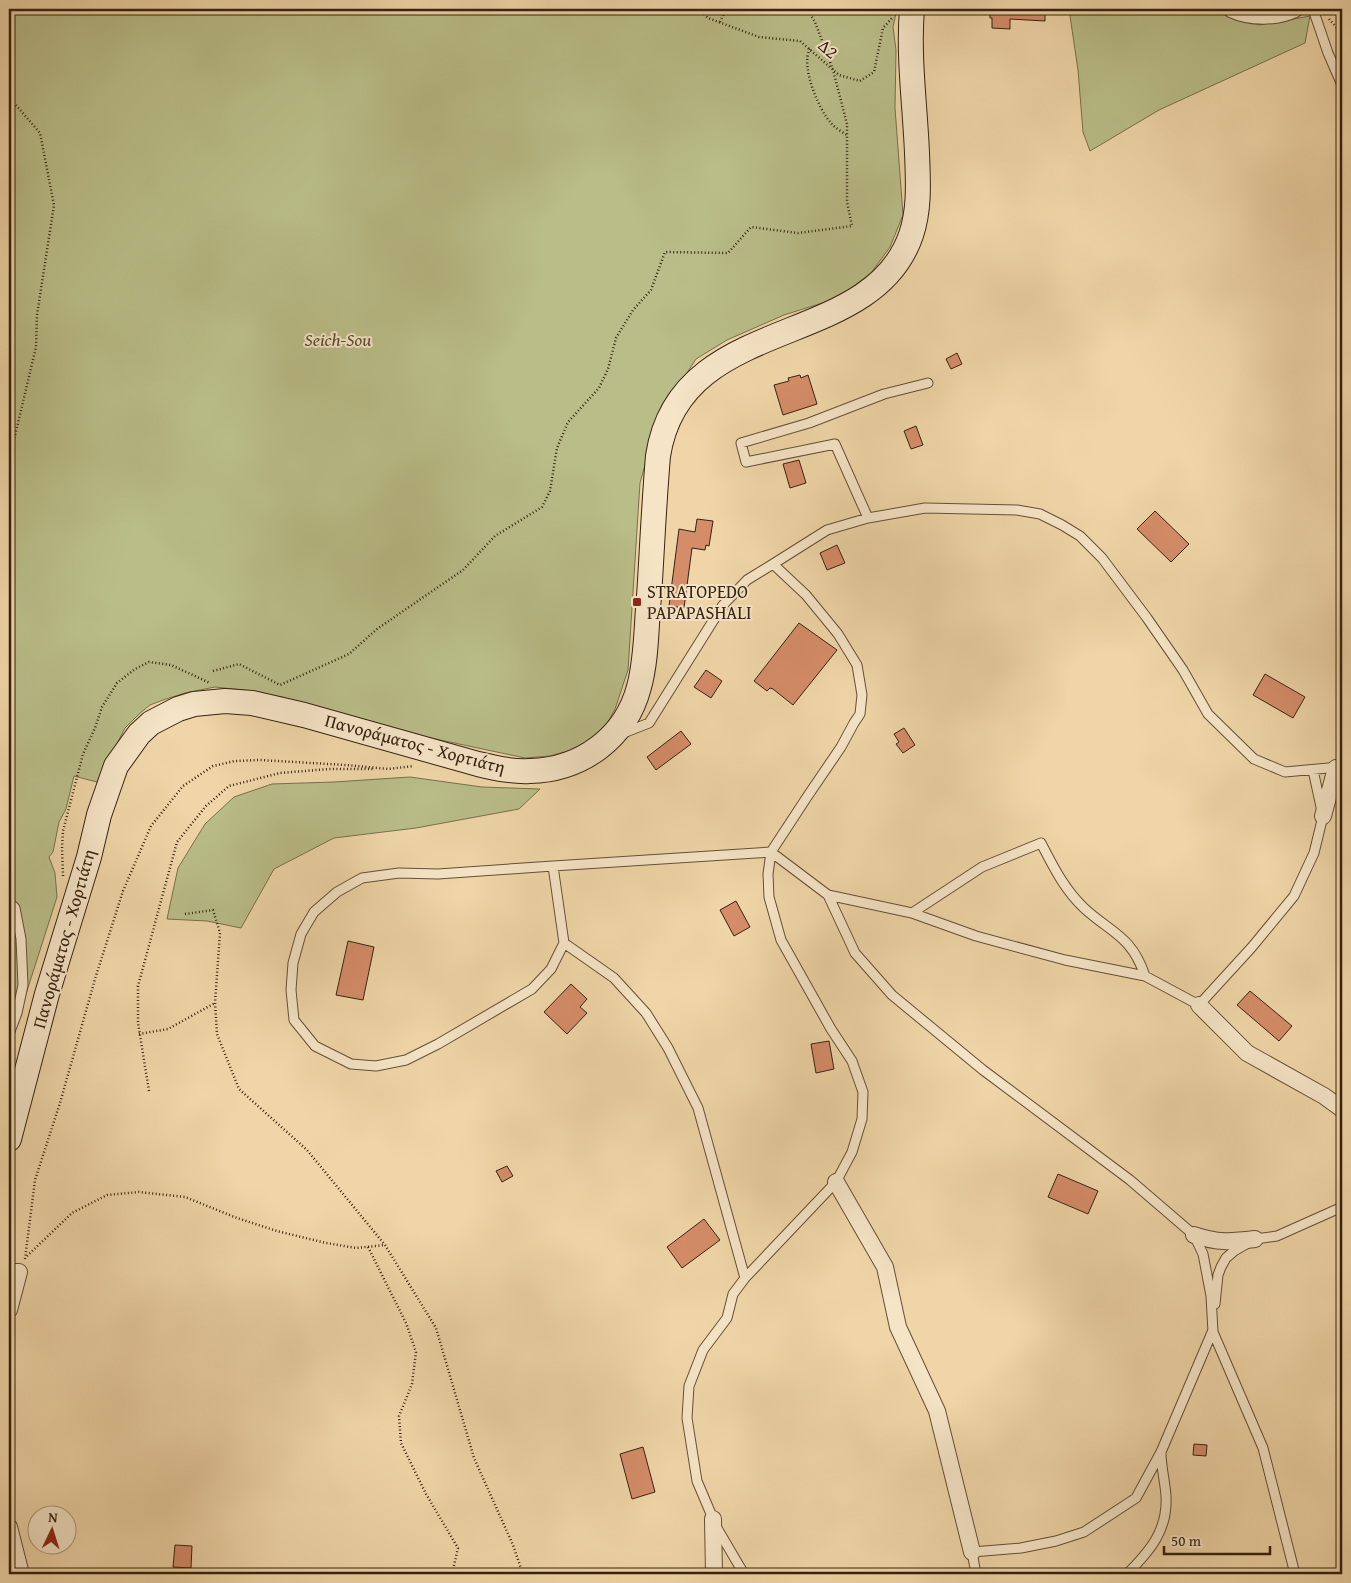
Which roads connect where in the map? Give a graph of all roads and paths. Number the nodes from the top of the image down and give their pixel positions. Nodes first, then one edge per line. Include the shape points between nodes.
1 (700, 9) edge
2 (726, 9) edge
3 (807, 9) edge
4 (1231, 9) edge
5 (1296, 9) edge
6 (1313, 9) edge
7 (903, 12) edge
8 (720, 22) junction
9 (1342, 23) edge
10 (1337, 28) dead end
11 (810, 49) junction
12 (833, 70) junction
13 (1342, 85) edge
14 (9, 97) edge
15 (847, 135) junction
16 (928, 383) dead end
17 (9, 447) edge
18 (868, 518) junction
19 (773, 564) junction
20 (213, 671) dead end
21 (610, 739) junction
22 (438, 753) junction
23 (1339, 767) edge
24 (388, 769) junction
25 (1312, 770) junction
26 (1323, 816) junction
27 (771, 852) junction
28 (553, 866) junction
29 (828, 895) junction
30 (9, 902) edge
31 (912, 913) junction
32 (185, 914) dead end
33 (564, 943) junction
34 (1145, 976) junction
35 (216, 1003) junction
36 (1199, 1005) junction
37 (9, 1034) edge
38 (140, 1034) junction
39 (149, 1091) dead end
40 (1342, 1109) edge
41 (9, 1139) edge
42 (836, 1182) junction
43 (1342, 1207) edge
44 (1194, 1235) junction
45 (1255, 1240) junction
46 (385, 1245) junction
47 (368, 1247) junction
48 (26, 1257) junction
49 (14, 1272) edge
50 (745, 1278) junction
51 (9, 1310) edge
52 (1213, 1332) junction
53 (1161, 1452) junction
54 (713, 1519) junction
55 (9, 1527) edge
56 (972, 1552) junction
57 (22, 1574) edge
58 (452, 1574) edge
59 (523, 1574) edge
60 (714, 1574) edge
61 (744, 1574) edge
62 (976, 1574) edge
63 (1127, 1574) edge
64 (1295, 1574) edge

1 - 8 path, Δ2 via 708,18
2 - 8 path
3 - 12 path
4 - 5 street via 1257,16
6 - 13 lane
7 - 12 path, Δ2 via 883,28 874,72 860,81
7 - 21 main road, Πανοράματος - Χορτιάτη via 911,47 918,192 911,236 891,271 870,291 850,304 752,346 716,366 688,390 673,413 658,456 641,678 632,707
8 - 11 path, Δ2 via 758,37 800,41
9 - 10 path
11 - 12 path, Δ2
11 - 15 path via 807,75 831,124
12 - 15 path
14 - 17 path via 40,133 54,206 37,315 36,347 14,440
15 - 20 path via 847,202 852,226 798,233 751,227 728,253 665,252 651,290 633,310 616,338 599,388 568,422 557,448 550,491 542,507 495,536 463,570 377,629 349,654 280,685 239,664
16 - 18 lane via 884,394 809,423 742,443 746,462 835,444
18 - 19 lane via 827,530
18 - 25 lane via 925,508 977,508 1040,514 1062,525 1080,536 1102,558 1183,670 1208,714 1233,739 1254,759 1285,772
19 - 21 lane via 747,580 723,605 649,723
19 - 27 lane via 806,595 838,634 857,665 862,695 860,714 841,748
21 - 22 main road, Πανοράματος - Χορτιάτη via 579,760 556,768 530,771 500,769
22 - 24 path via 423,764
22 - 41 main road, Πανοράματος - Χορτιάτη via 290,711 243,702 186,706 151,723 116,766 99,815 18,1088
23 - 25 lane
23 - 26 street
24 - 38 path via 329,769 280,774 229,786 206,806 177,842 138,986
24 - 48 path via 260,760 213,766 184,786 151,826 123,891 35,1180
25 - 26 lane
26 - 36 lane via 1314,853 1294,896
27 - 28 lane
27 - 29 lane
27 - 42 lane via 769,898 781,940 852,1061 863,1092 862,1119 852,1152
28 - 33 lane
28 - 33 lane via 438,874 399,873 362,878 337,892 314,912 301,934 291,990 294,1020 315,1046 351,1064 376,1066 406,1060 532,989 551,969
29 - 31 lane
29 - 44 lane via 855,953 892,995 983,1070 1130,1180
30 - 37 lane via 15,908 21,940 23,985
31 - 34 lane via 976,936 1065,960
31 - 34 lane via 982,868 1041,843 1061,882 1083,907 1126,941
32 - 35 path via 213,910 220,933
33 - 50 lane via 614,978 646,1012 668,1048 698,1108
34 - 36 lane
35 - 38 path via 168,1028
35 - 46 path via 216,1034 239,1088 307,1150
36 - 40 street via 1247,1053
38 - 39 path
42 - 50 lane
42 - 56 street via 885,1267 898,1327 937,1411
43 - 45 lane via 1278,1236
44 - 45 street via 1213,1241
44 - 52 lane via 1203,1254 1211,1296
45 - 52 lane via 1234,1250 1221,1267
46 - 47 path
46 - 59 path via 436,1328 474,1458
47 - 48 path via 326,1243 237,1218 185,1197 139,1192 107,1195 72,1213
47 - 58 path via 406,1323 416,1352 412,1384 399,1416 401,1443 458,1548
48 - 49 path
49 - 51 street
50 - 54 lane via 733,1294 727,1318 703,1350 689,1386 687,1418 697,1481
52 - 53 lane
52 - 64 lane via 1263,1448
53 - 56 lane via 1136,1498 1084,1532 1021,1548
53 - 63 lane via 1166,1497 1164,1517 1158,1538
54 - 60 street
54 - 61 lane
55 - 57 street
56 - 62 lane

